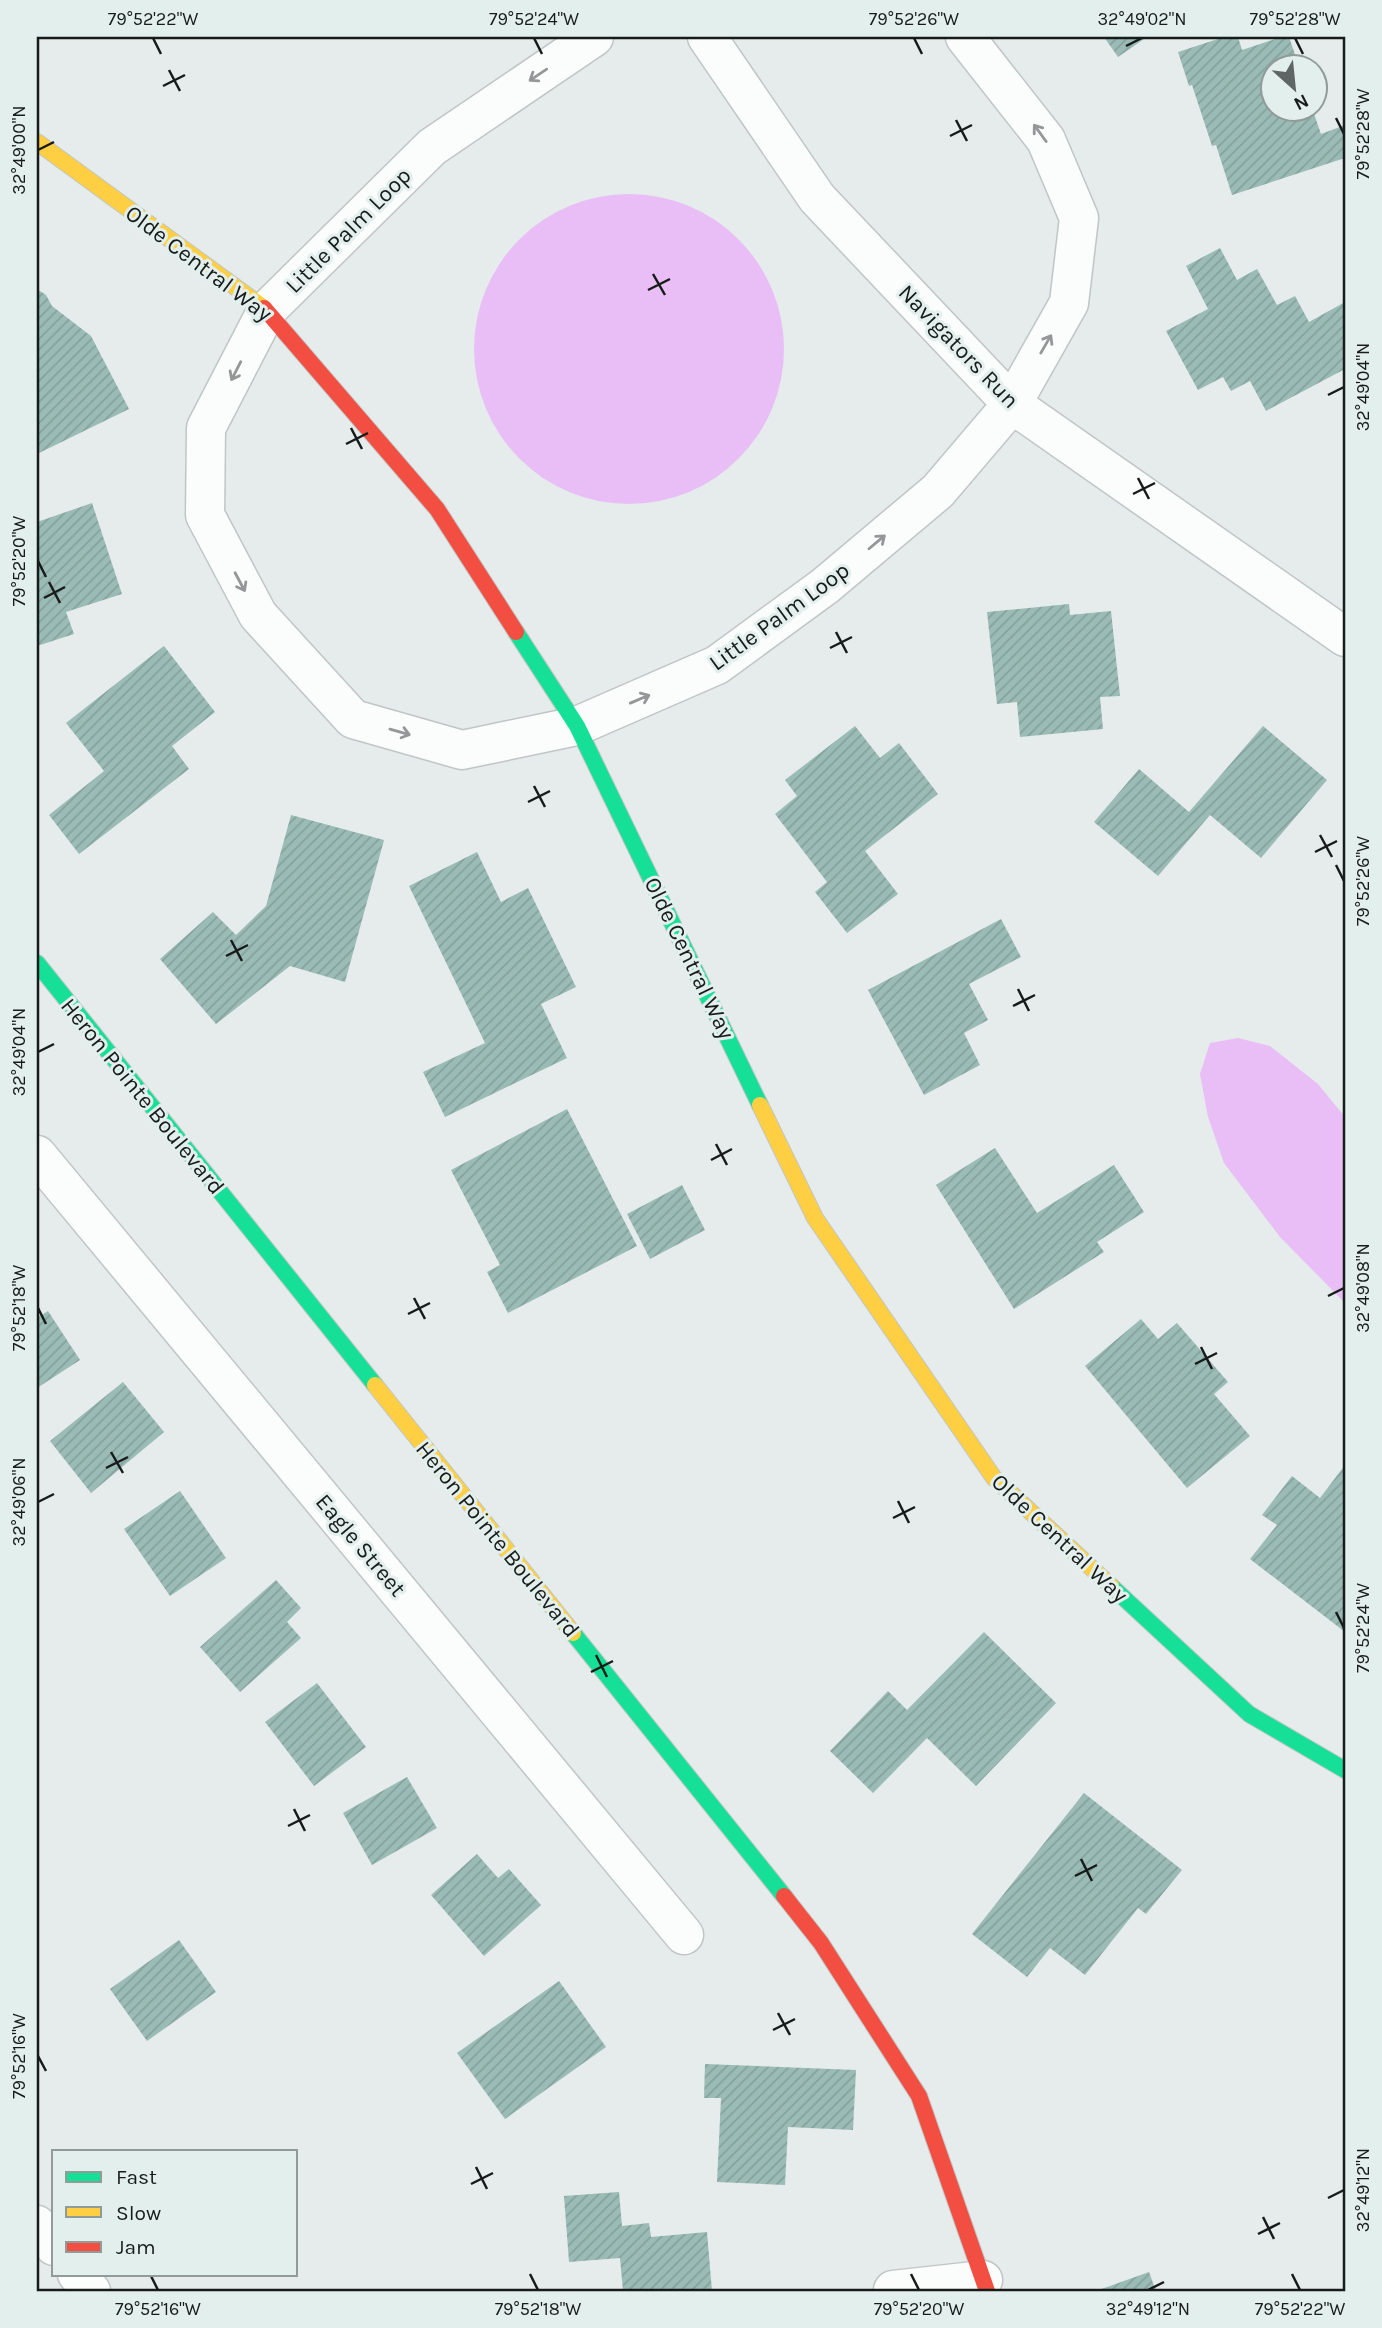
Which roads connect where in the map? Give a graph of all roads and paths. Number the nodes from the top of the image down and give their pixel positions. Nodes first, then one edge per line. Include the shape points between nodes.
1 (594, 37) edge
2 (707, 37) edge
3 (965, 37) edge
4 (37, 142) edge
5 (267, 310) junction
6 (1012, 404) junction
7 (1345, 637) edge
8 (577, 726) junction
9 (37, 963) edge
10 (37, 1155) edge
11 (1345, 1770) edge
12 (684, 1935) dead end
13 (37, 2225) edge
14 (52, 2244) edge
15 (79, 2276) edge
16 (985, 2286) edge
17 (893, 2290) edge
18 (91, 2291) edge

1 -> 5 street, Little Palm Loop via 432,147
2 - 6 street, Navigators Run via 817,198
6 -> 3 street, Little Palm Loop via 1069,303 1079,218 1046,140
4 - 5 street, Olde Central Way
5 - 8 street, Olde Central Way via 437,509
5 -> 8 street, Little Palm Loop via 206,428 205,515 257,615 353,719 462,750
6 - 7 street, Navigators Run
8 -> 6 street, Little Palm Loop via 717,665 814,594 937,491
8 - 11 street, Olde Central Way via 815,1218 993,1478 1249,1714
9 - 16 street, Heron Pointe Boulevard via 821,1943 919,2096
10 - 12 street, Eagle Street
13 - 14 street
15 - 18 street
16 - 17 street

